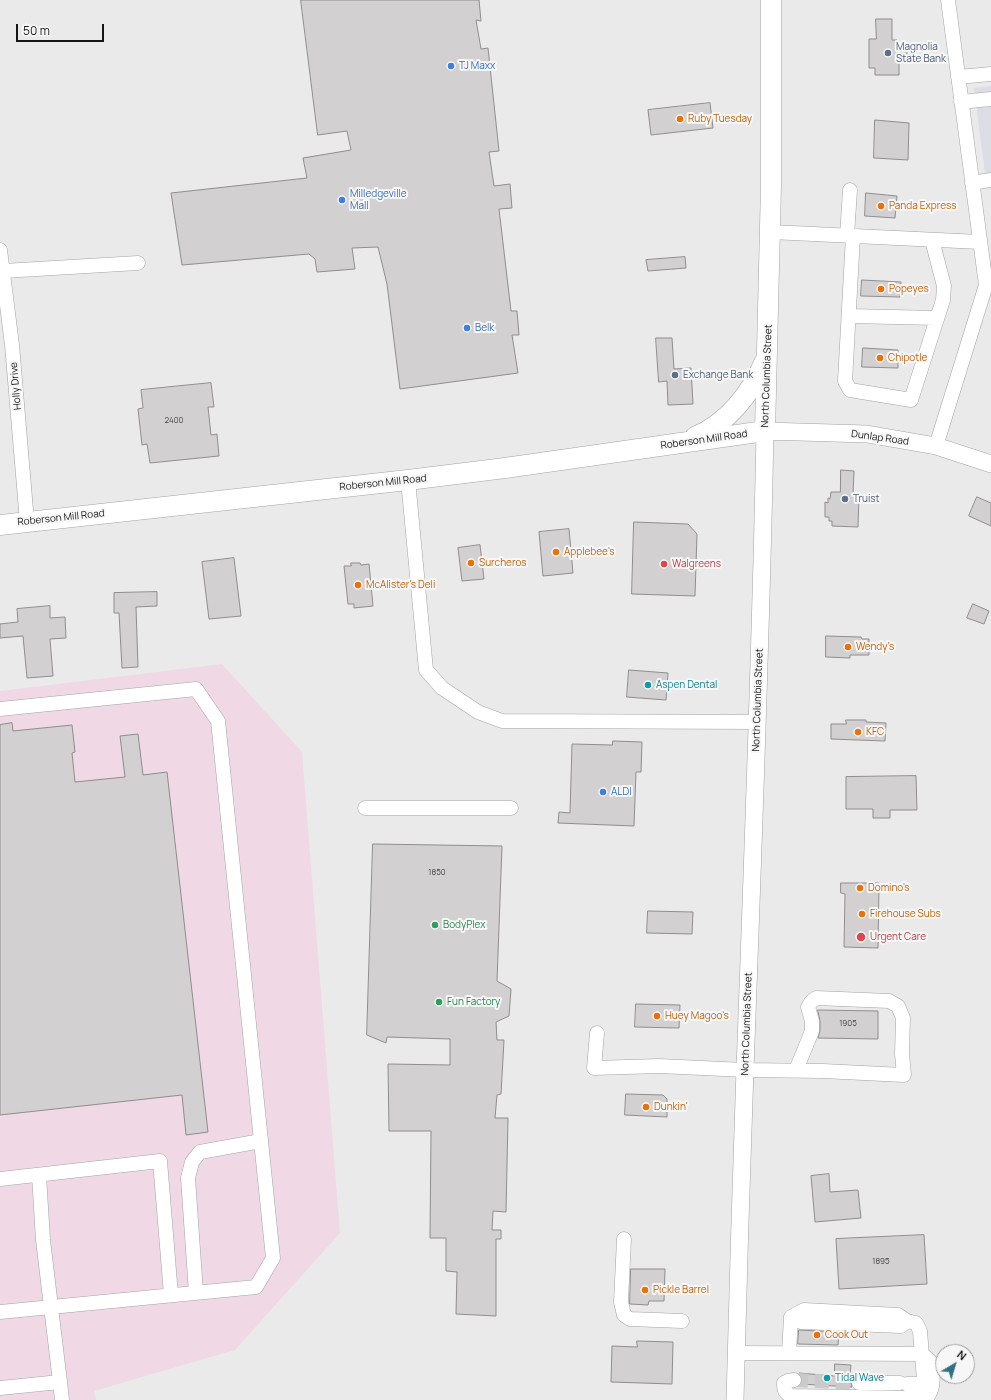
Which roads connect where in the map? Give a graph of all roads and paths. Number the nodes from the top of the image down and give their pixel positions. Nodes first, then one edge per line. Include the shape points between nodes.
1 (771, 0) edge
2 (948, 0) edge
3 (991, 74) edge
4 (958, 77) junction
5 (991, 99) edge
6 (961, 102) junction
7 (991, 102) edge
8 (991, 180) edge
9 (972, 183) junction
10 (850, 190) dead end
11 (770, 232) junction
12 (850, 236) junction
13 (932, 240) junction
14 (980, 242) junction
15 (0, 250) edge
16 (138, 263) dead end
17 (3, 271) junction
18 (988, 285) edge
19 (849, 316) junction
20 (937, 318) junction
21 (768, 355) junction
22 (766, 431) junction
23 (682, 443) junction
24 (936, 446) junction
25 (991, 464) edge
26 (408, 480) junction
27 (27, 522) junction
28 (0, 525) edge
29 (0, 709) edge
30 (758, 722) junction
31 (365, 808) dead end
32 (511, 808) dead end
33 (597, 1033) dead end
34 (745, 1070) junction
35 (796, 1070) junction
36 (261, 1142) junction
37 (39, 1175) junction
38 (0, 1179) edge
39 (624, 1238) dead end
40 (196, 1293) junction
41 (171, 1295) junction
42 (51, 1307) junction
43 (0, 1312) edge
44 (682, 1322) dead end
45 (737, 1353) junction
46 (789, 1353) junction
47 (922, 1354) junction
48 (794, 1380) dead end
49 (60, 1382) junction
50 (859, 1383) tunnel mouth
51 (0, 1388) edge
52 (62, 1400) edge
53 (735, 1400) edge

1 - 11 highway, North Columbia Street
2 - 4 street
3 - 4 street
4 - 6 street
5 - 6 street
5 - 7 street
6 - 9 street
8 - 9 street
9 - 14 street
10 - 12 street
11 - 12 street
11 - 21 highway, North Columbia Street
12 - 13 street
12 - 19 street
13 - 14 street
13 - 20 street via 944,286 943,300
14 - 18 street
15 - 17 street, Holly Drive
16 - 17 street
17 - 27 street, Holly Drive
18 - 24 street
19 - 20 street
19 - 20 street via 845,381 850,390 912,400
21 - 22 highway, North Columbia Street
21 - 23 highway via 760,374 737,407 719,424
22 - 23 highway, Roberson Mill Road
22 - 24 main road, Dunlap Road via 867,434
22 - 30 main road, North Columbia Street
23 - 26 highway, Roberson Mill Road
24 - 25 main road, Dunlap Road
26 - 27 highway, Roberson Mill Road
26 - 30 street via 426,670 442,688 478,712 502,721
27 - 28 highway, Roberson Mill Road
29 - 36 street via 196,688 218,721
30 - 34 main road, North Columbia Street
31 - 32 street
33 - 34 street via 594,1068 659,1066
34 - 35 street
34 - 45 main road, North Columbia Street
35 - 35 street via 904,1074 903,1018 898,1006 889,1001 816,998 808,1007 812,1031
36 - 40 street via 200,1152 192,1162 188,1178
36 - 40 street via 273,1258 256,1286
37 - 38 street
37 - 41 street via 160,1161
37 - 42 street
39 - 44 street via 621,1302 624,1315 630,1319
40 - 41 street
41 - 42 street
42 - 43 street
42 - 49 street
45 - 46 street
45 - 53 main road, North Columbia Street
46 - 47 street
46 - 47 street via 791,1317 804,1310 898,1314 907,1321 916,1323 920,1331
47 - 48 street via 930,1361 932,1390 928,1396 920,1398 791,1396 786,1394 784,1383
47 - 50 street via 923,1382 919,1384
49 - 51 street
49 - 52 street

